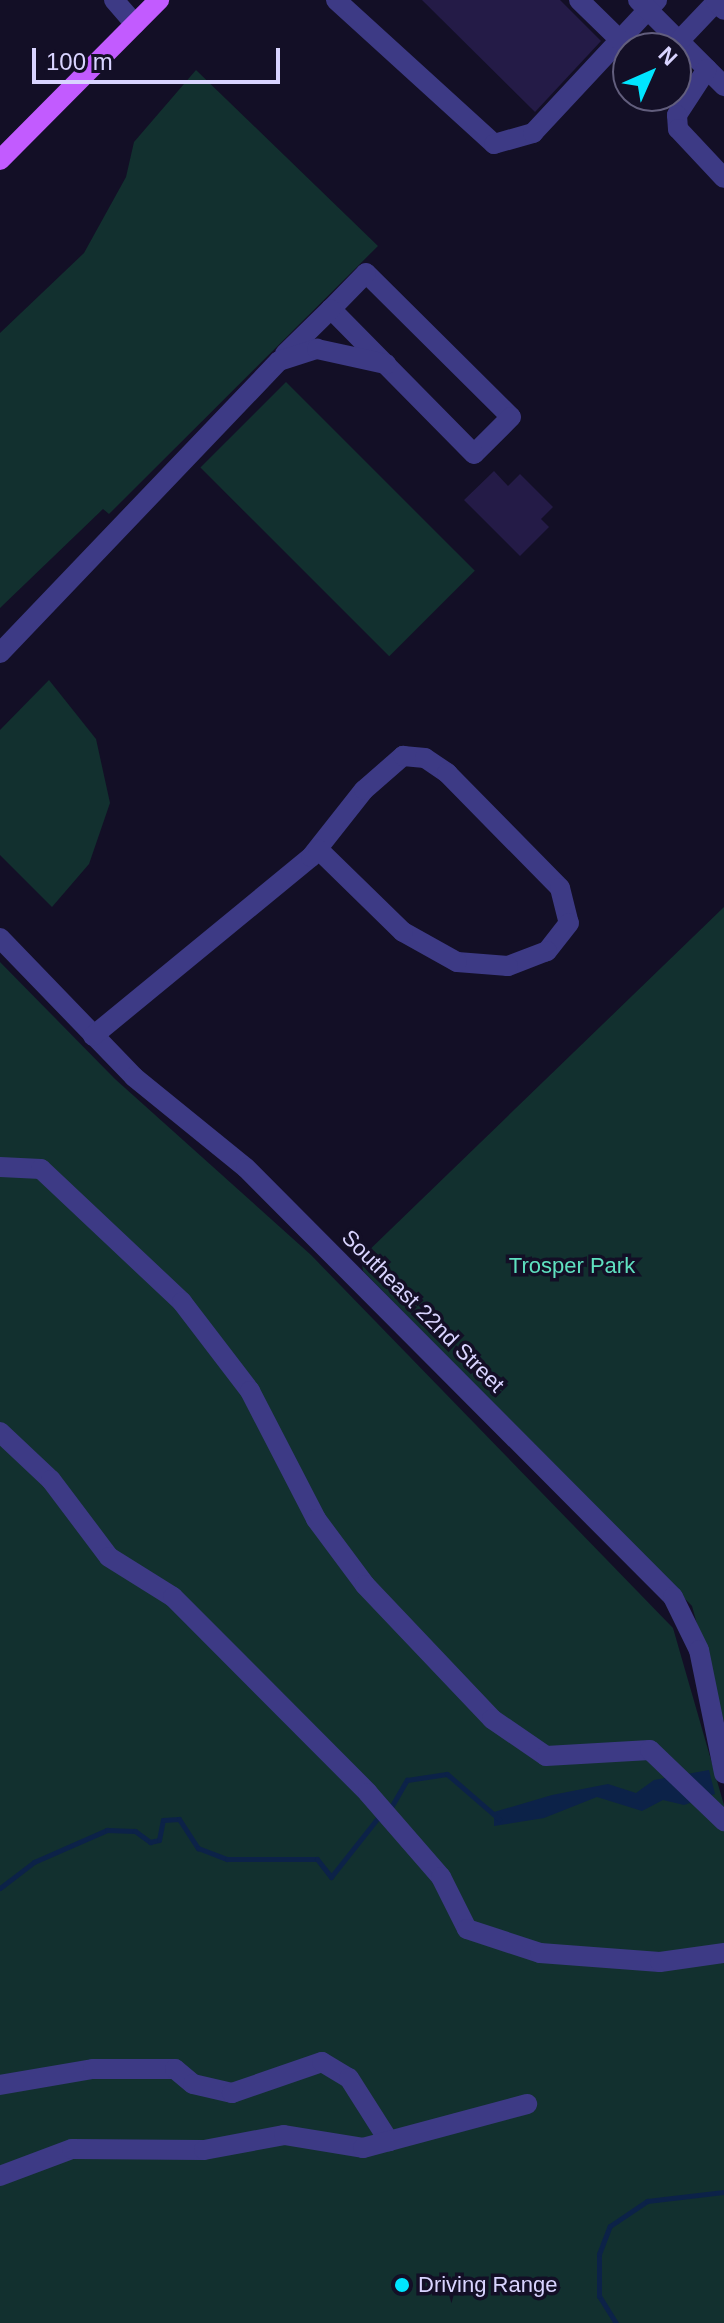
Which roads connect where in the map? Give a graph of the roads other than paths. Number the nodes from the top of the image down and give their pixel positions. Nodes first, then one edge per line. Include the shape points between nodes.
1 (114, 0) edge
2 (159, 0) edge
3 (336, 0) edge
4 (579, 0) edge
5 (648, 3) edge
6 (719, 4) edge
7 (135, 24) junction
8 (612, 32) edge
9 (626, 32) edge
10 (673, 32) edge
11 (689, 32) edge
12 (612, 49) edge
13 (692, 53) edge
14 (707, 69) junction
15 (724, 86) edge
16 (0, 160) edge
17 (724, 178) edge
18 (331, 309) junction
19 (279, 361) junction
20 (386, 364) junction
21 (0, 653) edge
22 (318, 849) junction
23 (0, 938) edge
24 (93, 1036) junction
25 (0, 1167) edge
26 (0, 1432) edge
27 (721, 1763) edge
28 (717, 1814) edge
29 (724, 1953) edge
30 (0, 2085) edge
31 (527, 2104) dead end
32 (389, 2141) junction
33 (0, 2176) edge

1 - 7 street
2 - 7 main road
3 - 12 street via 494,144 533,133
4 - 8 street
5 - 9 street
5 - 10 street
6 - 11 street
7 - 16 main road
13 - 14 street
14 - 15 street
14 - 17 street via 677,115 678,129
18 - 19 street
18 - 20 street
18 - 20 street via 366,273 511,417 474,454
19 - 20 street via 317,349
19 - 21 street
22 - 22 street via 394,925 457,962 508,966 547,951 569,923 560,888 425,758 403,756 387,765
22 - 24 street
23 - 24 street, Southeast 22nd Street
24 - 27 street, Southeast 22nd Street via 246,1168 673,1597 699,1650
25 - 28 street via 41,1169 182,1302 250,1391 324,1530 398,1622 498,1725 546,1756 642,1748
26 - 29 street via 51,1480 109,1557 173,1597 368,1793 441,1877 458,1923 540,1953 660,1962
30 - 32 street via 93,2069 175,2069 193,2084 232,2093 322,2062 349,2078
31 - 32 street
32 - 33 street via 343,2149 284,2135 204,2150 72,2149

